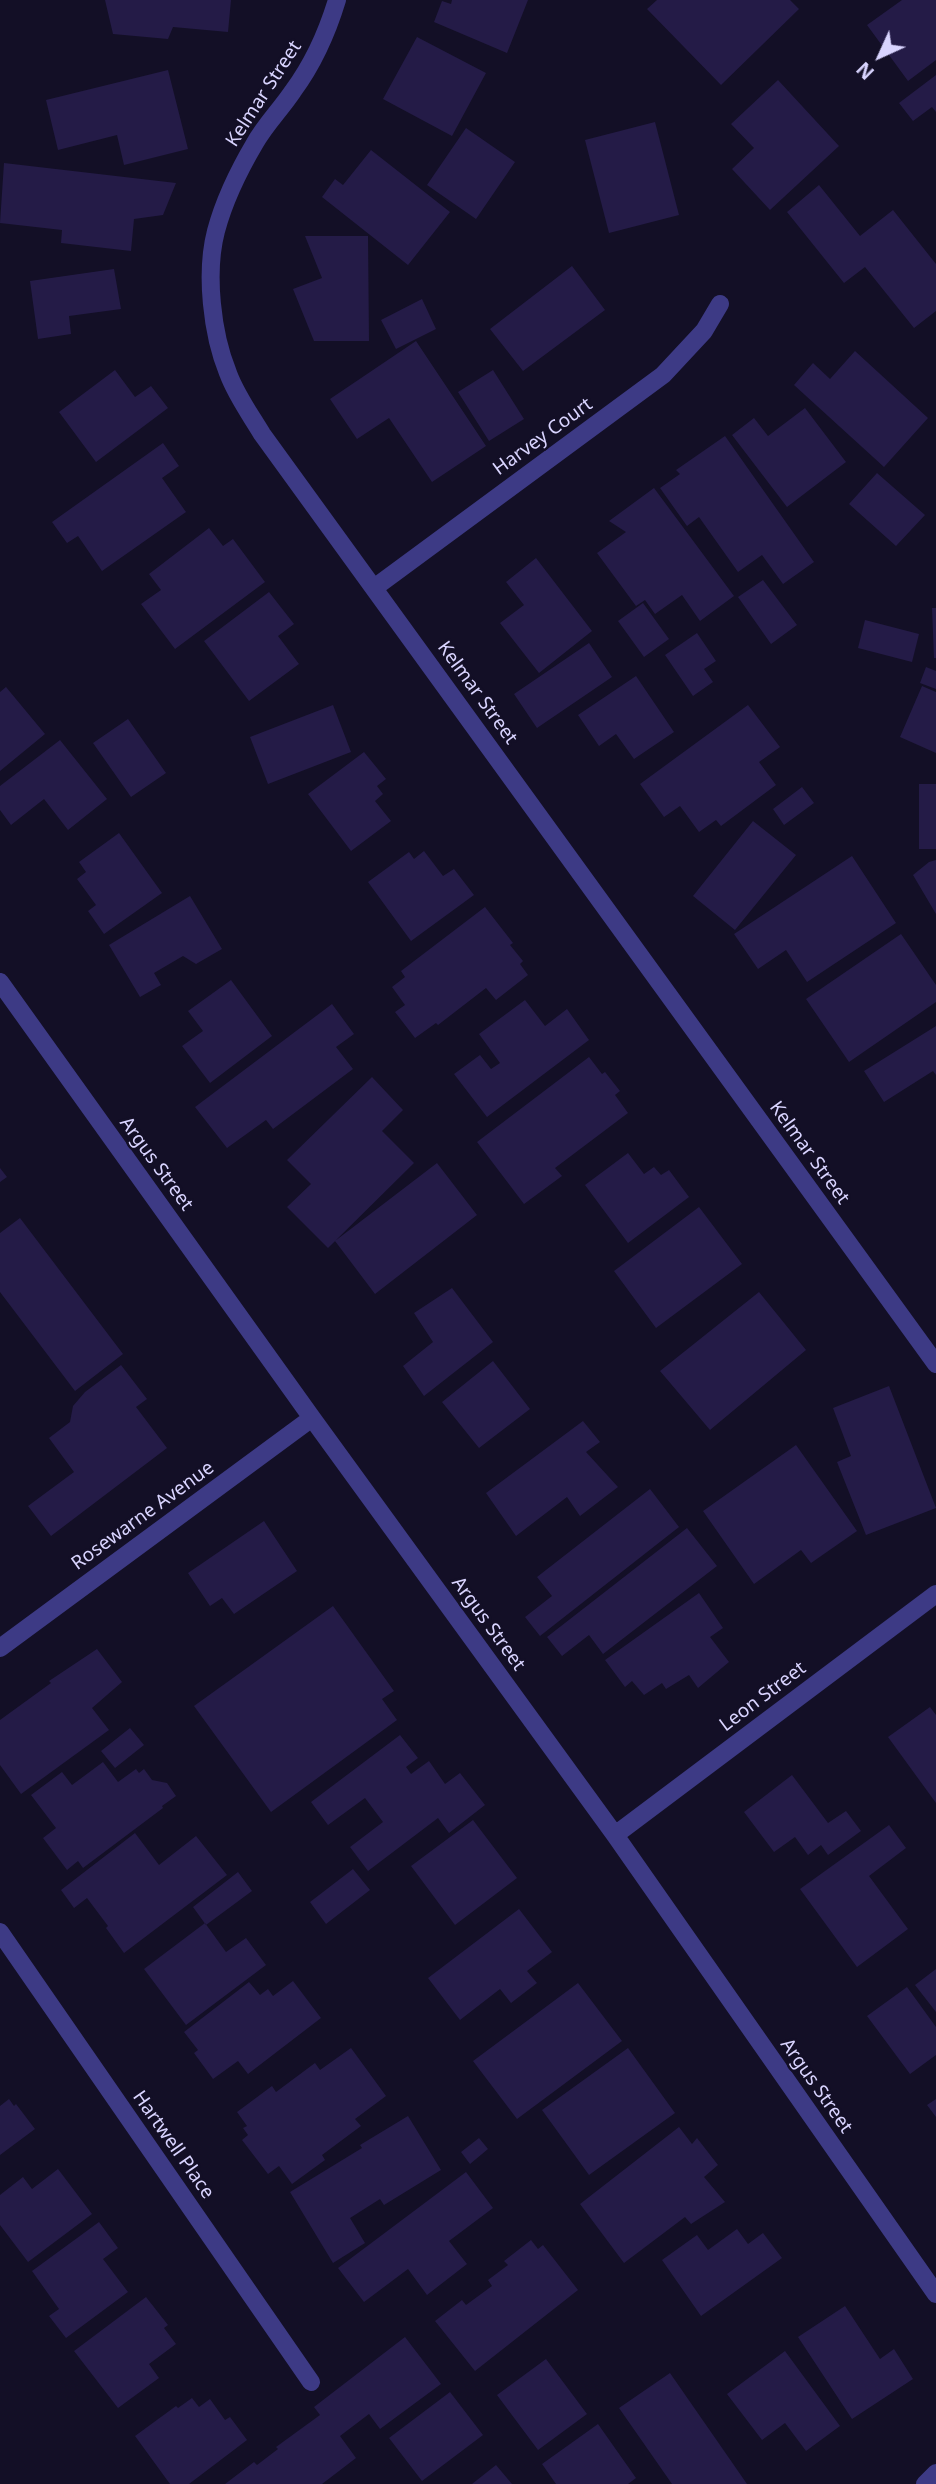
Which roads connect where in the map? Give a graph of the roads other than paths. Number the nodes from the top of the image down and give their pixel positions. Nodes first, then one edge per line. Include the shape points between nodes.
1 (337, 0) edge
2 (720, 304) dead end
3 (374, 587) junction
4 (0, 982) edge
5 (936, 1364) edge
6 (312, 1418) junction
7 (936, 1594) edge
8 (0, 1648) edge
9 (615, 1835) junction
10 (0, 1932) edge
11 (936, 2294) edge
12 (311, 2382) dead end
13 (936, 2473) edge
14 (925, 2484) edge

1 - 3 street, Kelmar Street via 319,50 255,142 231,189 215,233 211,281 214,322 227,372 242,403
2 - 3 street, Harvey Court via 704,331 663,375
3 - 5 street, Kelmar Street
4 - 6 street, Argus Street
6 - 8 street, Rosewarne Avenue
6 - 9 street, Argus Street
7 - 9 street, Leon Street
9 - 11 street, Argus Street
10 - 12 street, Hartwell Place
13 - 14 street

